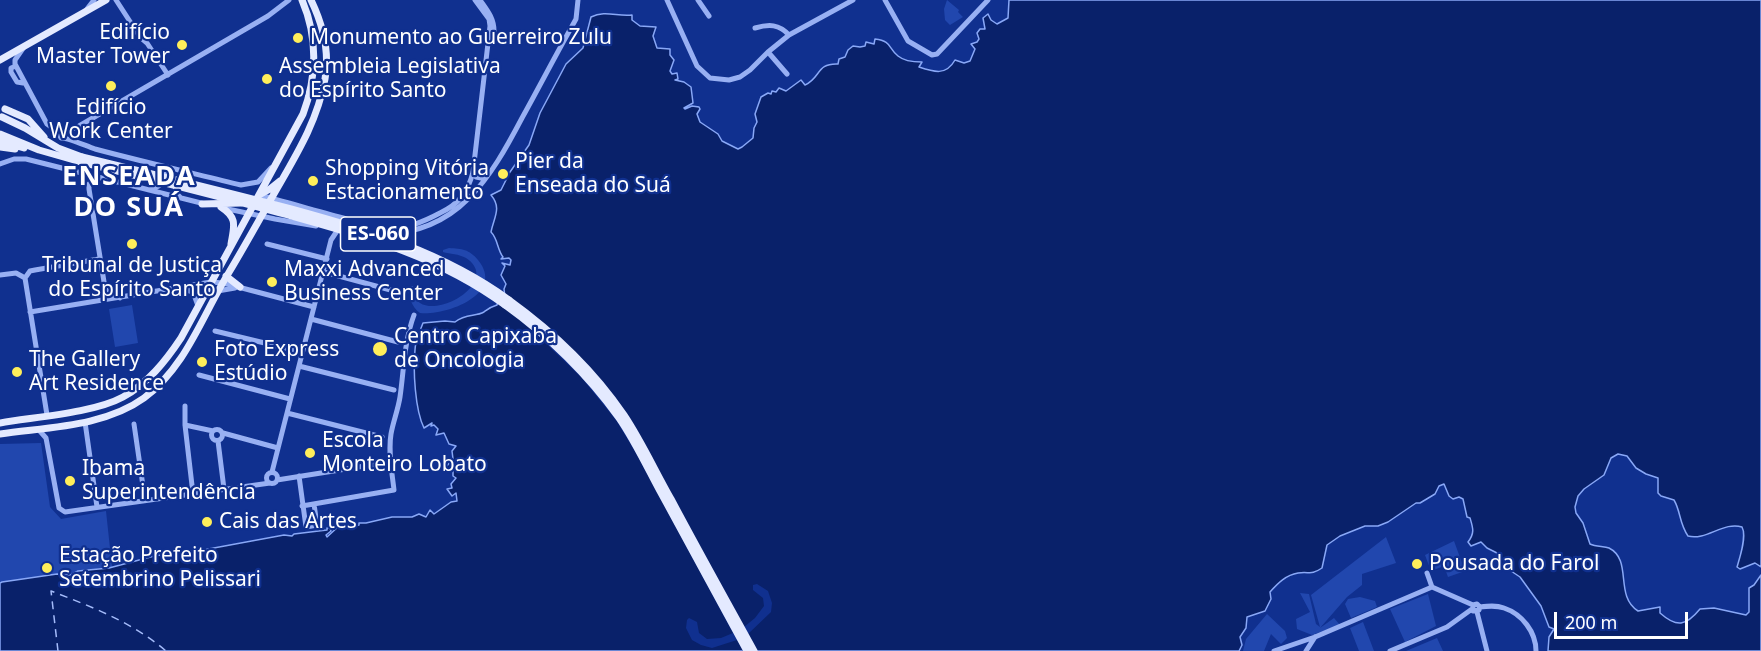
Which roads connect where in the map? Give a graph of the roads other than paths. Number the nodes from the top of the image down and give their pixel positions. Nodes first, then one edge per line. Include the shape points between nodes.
1 (94, 0) edge
2 (106, 0) edge
3 (116, 0) edge
4 (289, 0) edge
5 (302, 0) edge
6 (311, 0) edge
7 (475, 0) edge
8 (480, 0) edge
9 (578, 0) edge
10 (667, 0) edge
11 (698, 0) edge
12 (854, 0) edge
13 (885, 0) edge
14 (988, 0) edge
15 (845, 2) edge
16 (82, 14) junction
17 (709, 16) dead end
18 (754, 28) dead end
19 (789, 35) junction
20 (24, 46) junction
21 (489, 47) junction
22 (768, 52) junction
23 (0, 60) edge
24 (787, 74) dead end
25 (168, 75) junction
26 (5, 109) dead end
27 (2, 117) dead end
28 (0, 134) edge
29 (67, 134) junction
30 (0, 141) edge
31 (0, 147) edge
32 (58, 148) junction
33 (47, 153) junction
34 (282, 155) junction
35 (82, 159) junction
36 (0, 164) edge
37 (159, 164) junction
38 (172, 168) junction
39 (473, 172) junction
40 (492, 172) junction
41 (195, 174) junction
42 (285, 176) junction
43 (95, 178) junction
44 (174, 188) junction
45 (149, 190) junction
46 (259, 195) junction
47 (182, 198) junction
48 (272, 198) junction
49 (202, 204) junction
50 (221, 207) junction
51 (250, 213) junction
52 (266, 217) junction
53 (323, 227) junction
54 (342, 230) junction
55 (331, 240) junction
56 (267, 244) dead end
57 (231, 249) junction
58 (99, 259) junction
59 (327, 259) junction
60 (324, 272) junction
61 (0, 275) edge
62 (25, 278) junction
63 (211, 282) junction
64 (223, 283) junction
65 (240, 287) junction
66 (105, 288) junction
67 (178, 288) junction
68 (398, 292) dead end
69 (206, 293) junction
70 (122, 298) junction
71 (94, 303) junction
72 (198, 306) junction
73 (314, 307) junction
74 (30, 312) junction
75 (414, 315) dead end
76 (311, 319) junction
77 (215, 331) dead end
78 (398, 342) dead end
79 (302, 352) junction
80 (299, 366) junction
81 (199, 375) dead end
82 (394, 390) dead end
83 (290, 399) junction
84 (186, 406) dead end
85 (287, 413) junction
86 (47, 415) junction
87 (85, 422) junction
88 (0, 423) edge
89 (134, 424) dead end
90 (185, 424) junction
91 (36, 429) junction
92 (213, 431) junction
93 (223, 433) junction
94 (0, 434) edge
95 (382, 437) dead end
96 (219, 441) junction
97 (278, 448) junction
98 (390, 462) junction
99 (269, 474) junction
100 (298, 476) junction
101 (277, 480) junction
102 (270, 483) junction
103 (257, 484) junction
104 (224, 489) junction
105 (193, 494) junction
106 (145, 500) junction
107 (314, 504) junction
108 (303, 506) junction
109 (97, 507) junction
110 (1427, 573) dead end
111 (1432, 587) junction
112 (1475, 608) junction
113 (1315, 637) junction
114 (747, 651) edge
115 (754, 651) edge
116 (1274, 651) edge
117 (1306, 651) edge
118 (1390, 651) edge
119 (1487, 651) edge
120 (1536, 651) edge

1 - 16 street
2 - 16 main road
3 - 25 street
4 - 25 street
5 - 34 main road via 312,38 312,84 303,114
6 - 42 main road via 324,35 326,77 313,123
7 - 21 street via 489,19
8 - 21 street via 494,22
9 - 40 street via 576,19
10 - 22 street via 697,66 710,78 740,77
11 - 17 street
12 - 15 street
13 - 14 street via 908,41 932,55
15 - 19 street
16 - 20 main road
18 - 19 street via 772,25
19 - 22 street
20 - 23 main road
20 - 29 street via 15,60 23,83 47,124 61,138
21 - 39 street
22 - 24 street
25 - 29 street
26 - 32 main road via 28,119
27 - 32 main road, ES-060
28 - 33 main road, ES-060
29 - 37 street via 78,144
30 - 33 main road
31 - 33 main road
32 - 35 main road, ES-060
33 - 35 main road, ES-060
34 - 41 street via 264,177 247,185
34 - 46 main road
35 - 114 main road, ES-060, bridge via 384,242 457,274 505,305 568,359 619,418
35 - 115 main road, ES-060, bridge via 237,195 397,240 460,268 513,303 581,363 624,415
36 - 43 street via 19,158
37 - 38 street
37 - 45 street via 165,174 164,182
38 - 41 street
38 - 44 street
39 - 40 street via 481,178
39 - 48 street via 464,196 447,210 401,228 378,227
40 - 54 street via 456,209 421,228 395,234
41 - 44 street via 178,178
42 - 46 main road
42 - 48 main road
43 - 45 street
43 - 58 street via 89,189
44 - 47 street
45 - 47 street
46 - 48 street
46 - 49 main road via 241,203
46 - 51 main road
47 - 49 street
48 - 52 main road
49 - 50 street
50 - 51 street
50 - 57 main road via 233,217
51 - 52 street
51 - 57 main road
52 - 53 street
52 - 64 main road via 255,228
53 - 54 street
53 - 55 street via 330,231
54 - 55 street
55 - 59 street
56 - 59 street
57 - 63 main road
58 - 62 street via 30,271
58 - 66 street
59 - 60 street
60 - 68 street
60 - 73 street
61 - 62 street via 16,273
62 - 74 street
63 - 64 street
63 - 67 street
63 - 69 main road
64 - 65 main road
64 - 65 street
64 - 69 street
64 - 87 main road via 181,358 164,378 144,398 118,412
65 - 73 street
66 - 70 street
66 - 71 street
67 - 70 street
67 - 72 street via 193,292
69 - 72 main road
70 - 71 street
71 - 74 street
72 - 86 main road via 164,363 141,385 104,404
73 - 76 street
74 - 86 street
75 - 98 street via 403,354
76 - 78 street
76 - 79 street
77 - 79 street
79 - 80 street
80 - 82 street
80 - 83 street
81 - 83 street
83 - 85 street
84 - 90 street
85 - 95 street
85 - 97 street
86 - 88 main road
87 - 91 main road
87 - 109 street
89 - 106 street
90 - 92 street
90 - 105 street
91 - 94 main road
91 - 109 street via 46,438 61,511
92 - 93 street
92 - 96 street via 213,438
93 - 96 street
93 - 97 street
96 - 104 street
97 - 99 street
98 - 100 street
98 - 107 street via 394,490
99 - 101 street via 277,476
99 - 102 street via 266,480
99 - 103 street
100 - 101 street
100 - 108 street
101 - 102 street
102 - 103 street
103 - 104 street
104 - 105 street
105 - 106 street
106 - 109 street
107 - 108 street
107 - 108 street via 317,525 306,527
110 - 111 street
111 - 112 street
111 - 113 street
112 - 118 street via 1447,627
112 - 119 street
112 - 120 street via 1497,606 1512,612 1533,633
113 - 116 street
113 - 117 street

